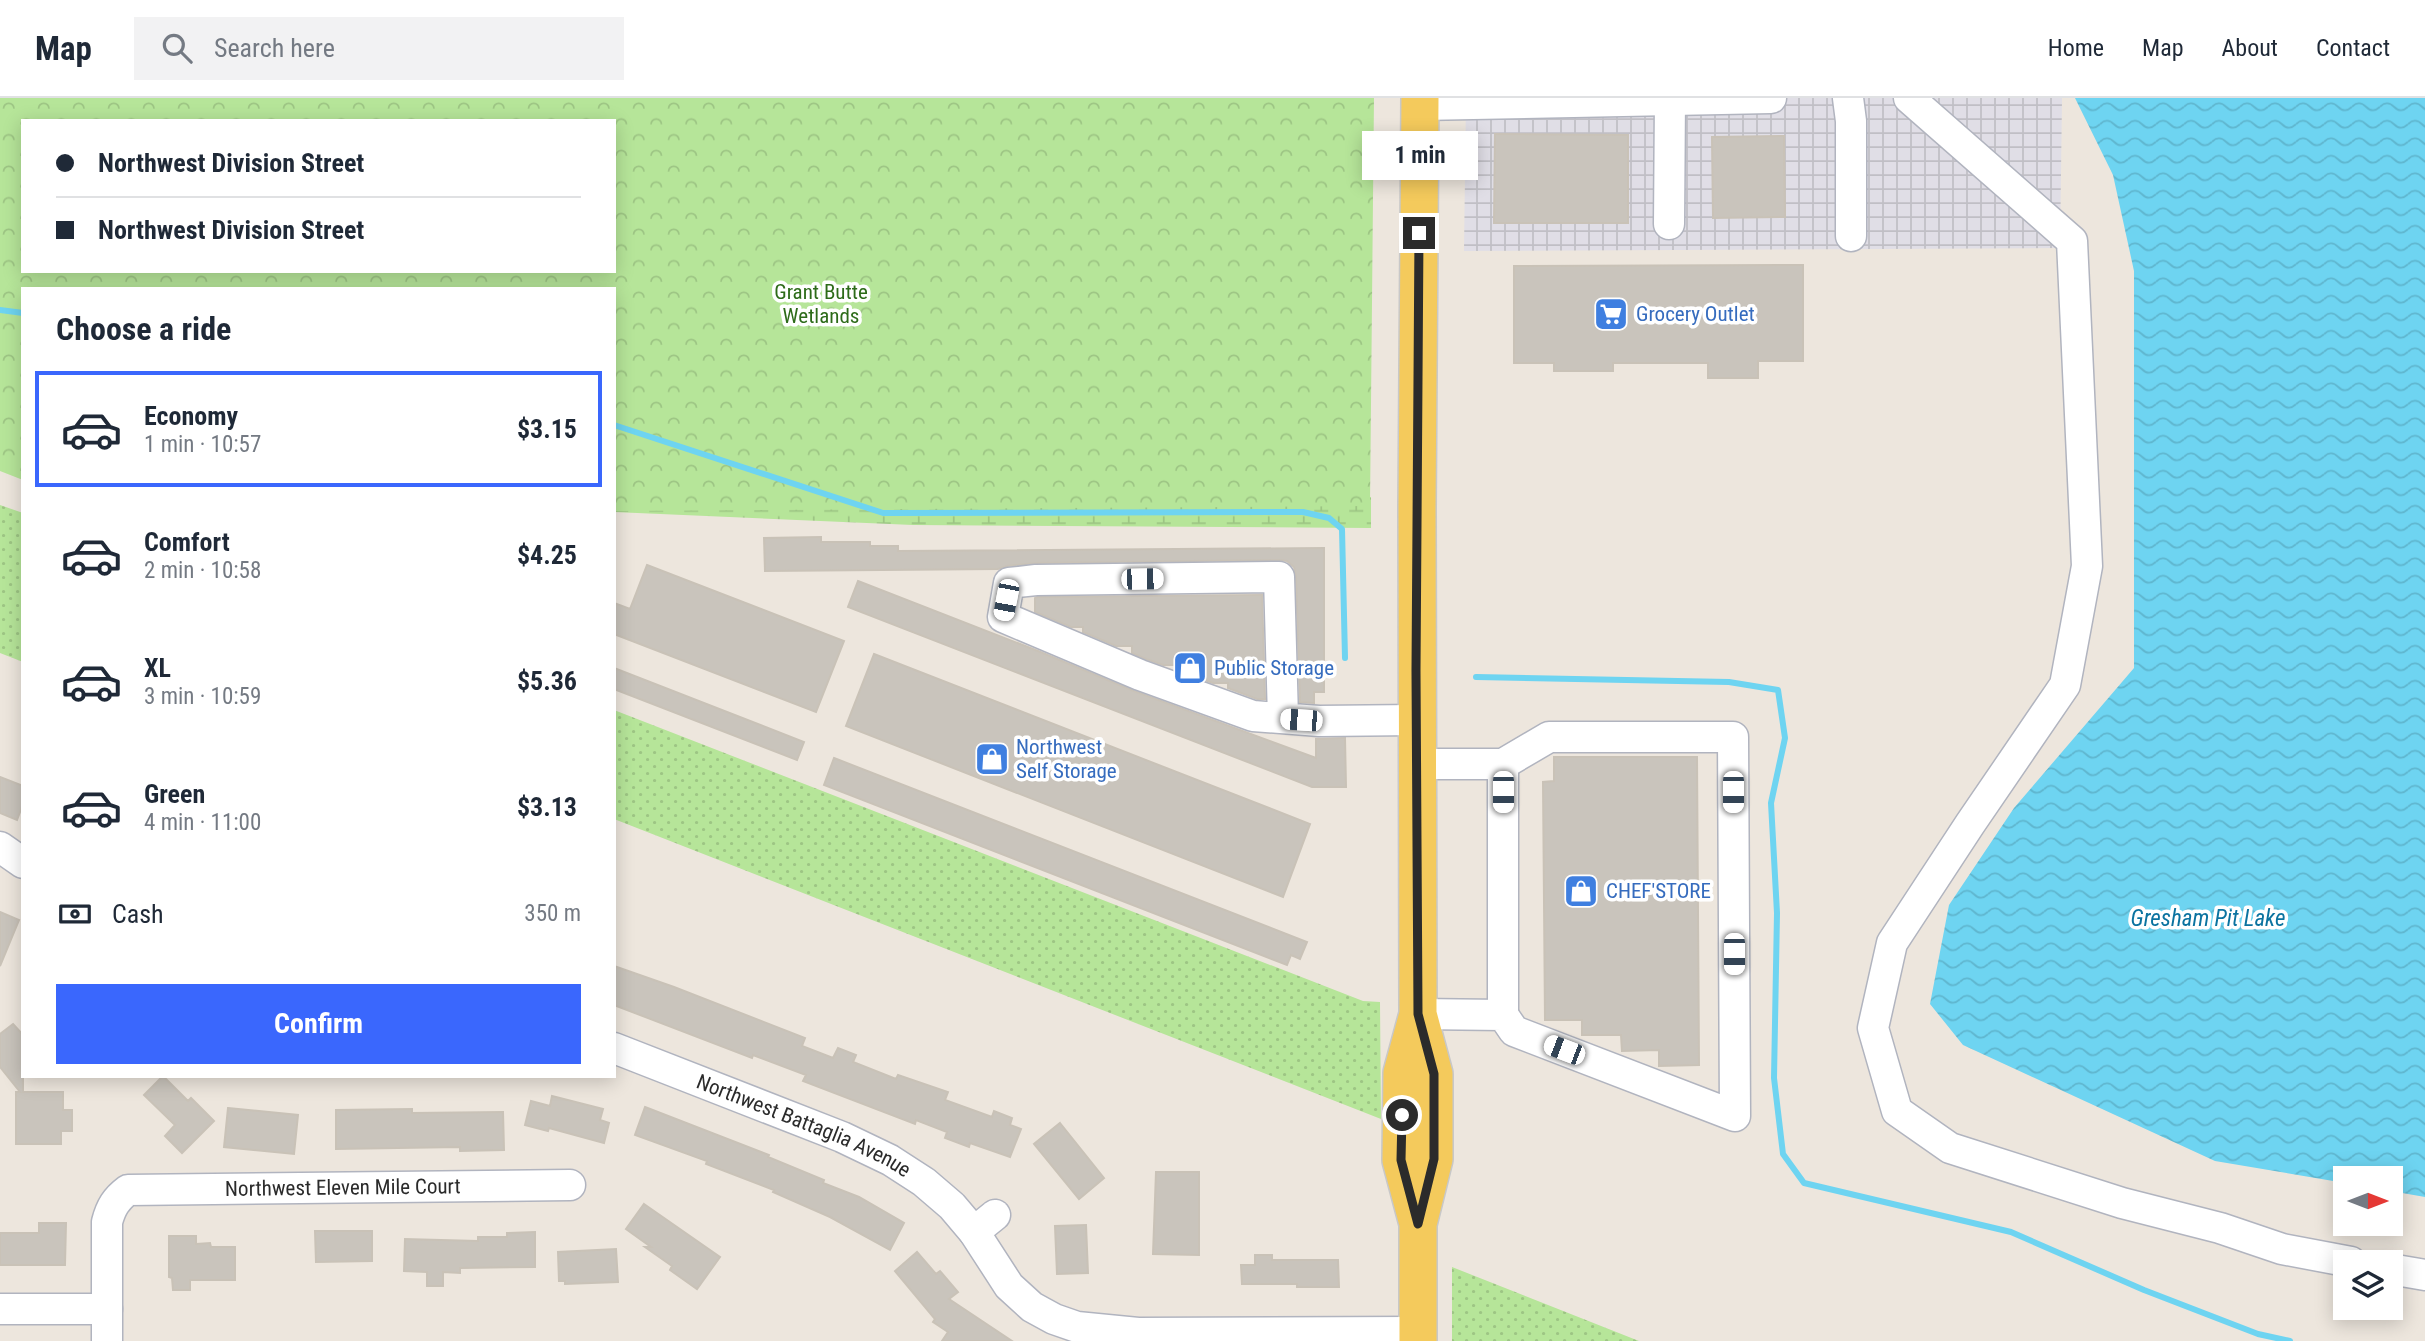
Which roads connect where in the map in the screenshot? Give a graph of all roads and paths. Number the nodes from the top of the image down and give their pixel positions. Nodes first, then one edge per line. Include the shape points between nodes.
1 (1771, 98) edge
2 (1847, 98) edge
3 (1909, 98) edge
4 (1670, 99) edge
5 (1420, 101) edge
6 (1669, 224) dead end
7 (1851, 236) dead end
8 (1283, 718) junction
9 (1416, 720) junction
10 (1417, 764) junction
11 (1503, 764) junction
12 (0, 847) edge
13 (21, 862) edge
14 (1418, 1014) junction
15 (1503, 1015) junction
16 (616, 1049) edge
17 (570, 1185) dead end
18 (2333, 1259) edge
19 (2403, 1271) edge
20 (2425, 1275) edge
21 (0, 1309) edge
22 (107, 1309) junction
23 (1278, 1336) edge
24 (1418, 1336) edge
25 (1138, 1337) edge
26 (107, 1341) edge

1 - 4 street
2 - 7 street
3 - 18 street via 2072,241 2087,566 2066,685 1892,943 1873,1028 1897,1111 1950,1148 2122,1203 2282,1249
4 - 5 street
4 - 6 street
5 - 9 main road
8 - 8 street via 1253,716 1152,680 1003,617 1009,583 1279,577
8 - 9 street
9 - 10 main road
10 - 11 street
10 - 14 main road
11 - 15 street
11 - 15 street via 1549,737 1733,737 1735,1116 1514,1031
12 - 13 street
14 - 15 street
14 - 24 main road via 1402,1073 1401,1160 1418,1224
16 - 25 street, Northwest Battaglia Avenue via 890,1160 985,1223 1009,1286 1032,1307 1077,1327
17 - 22 street, Northwest Eleven Mile Court via 128,1190 117,1198 107,1222
19 - 20 street
21 - 22 street
22 - 26 street
23 - 24 street, Northwest Battaglia Avenue
23 - 25 street, Northwest Battaglia Avenue

